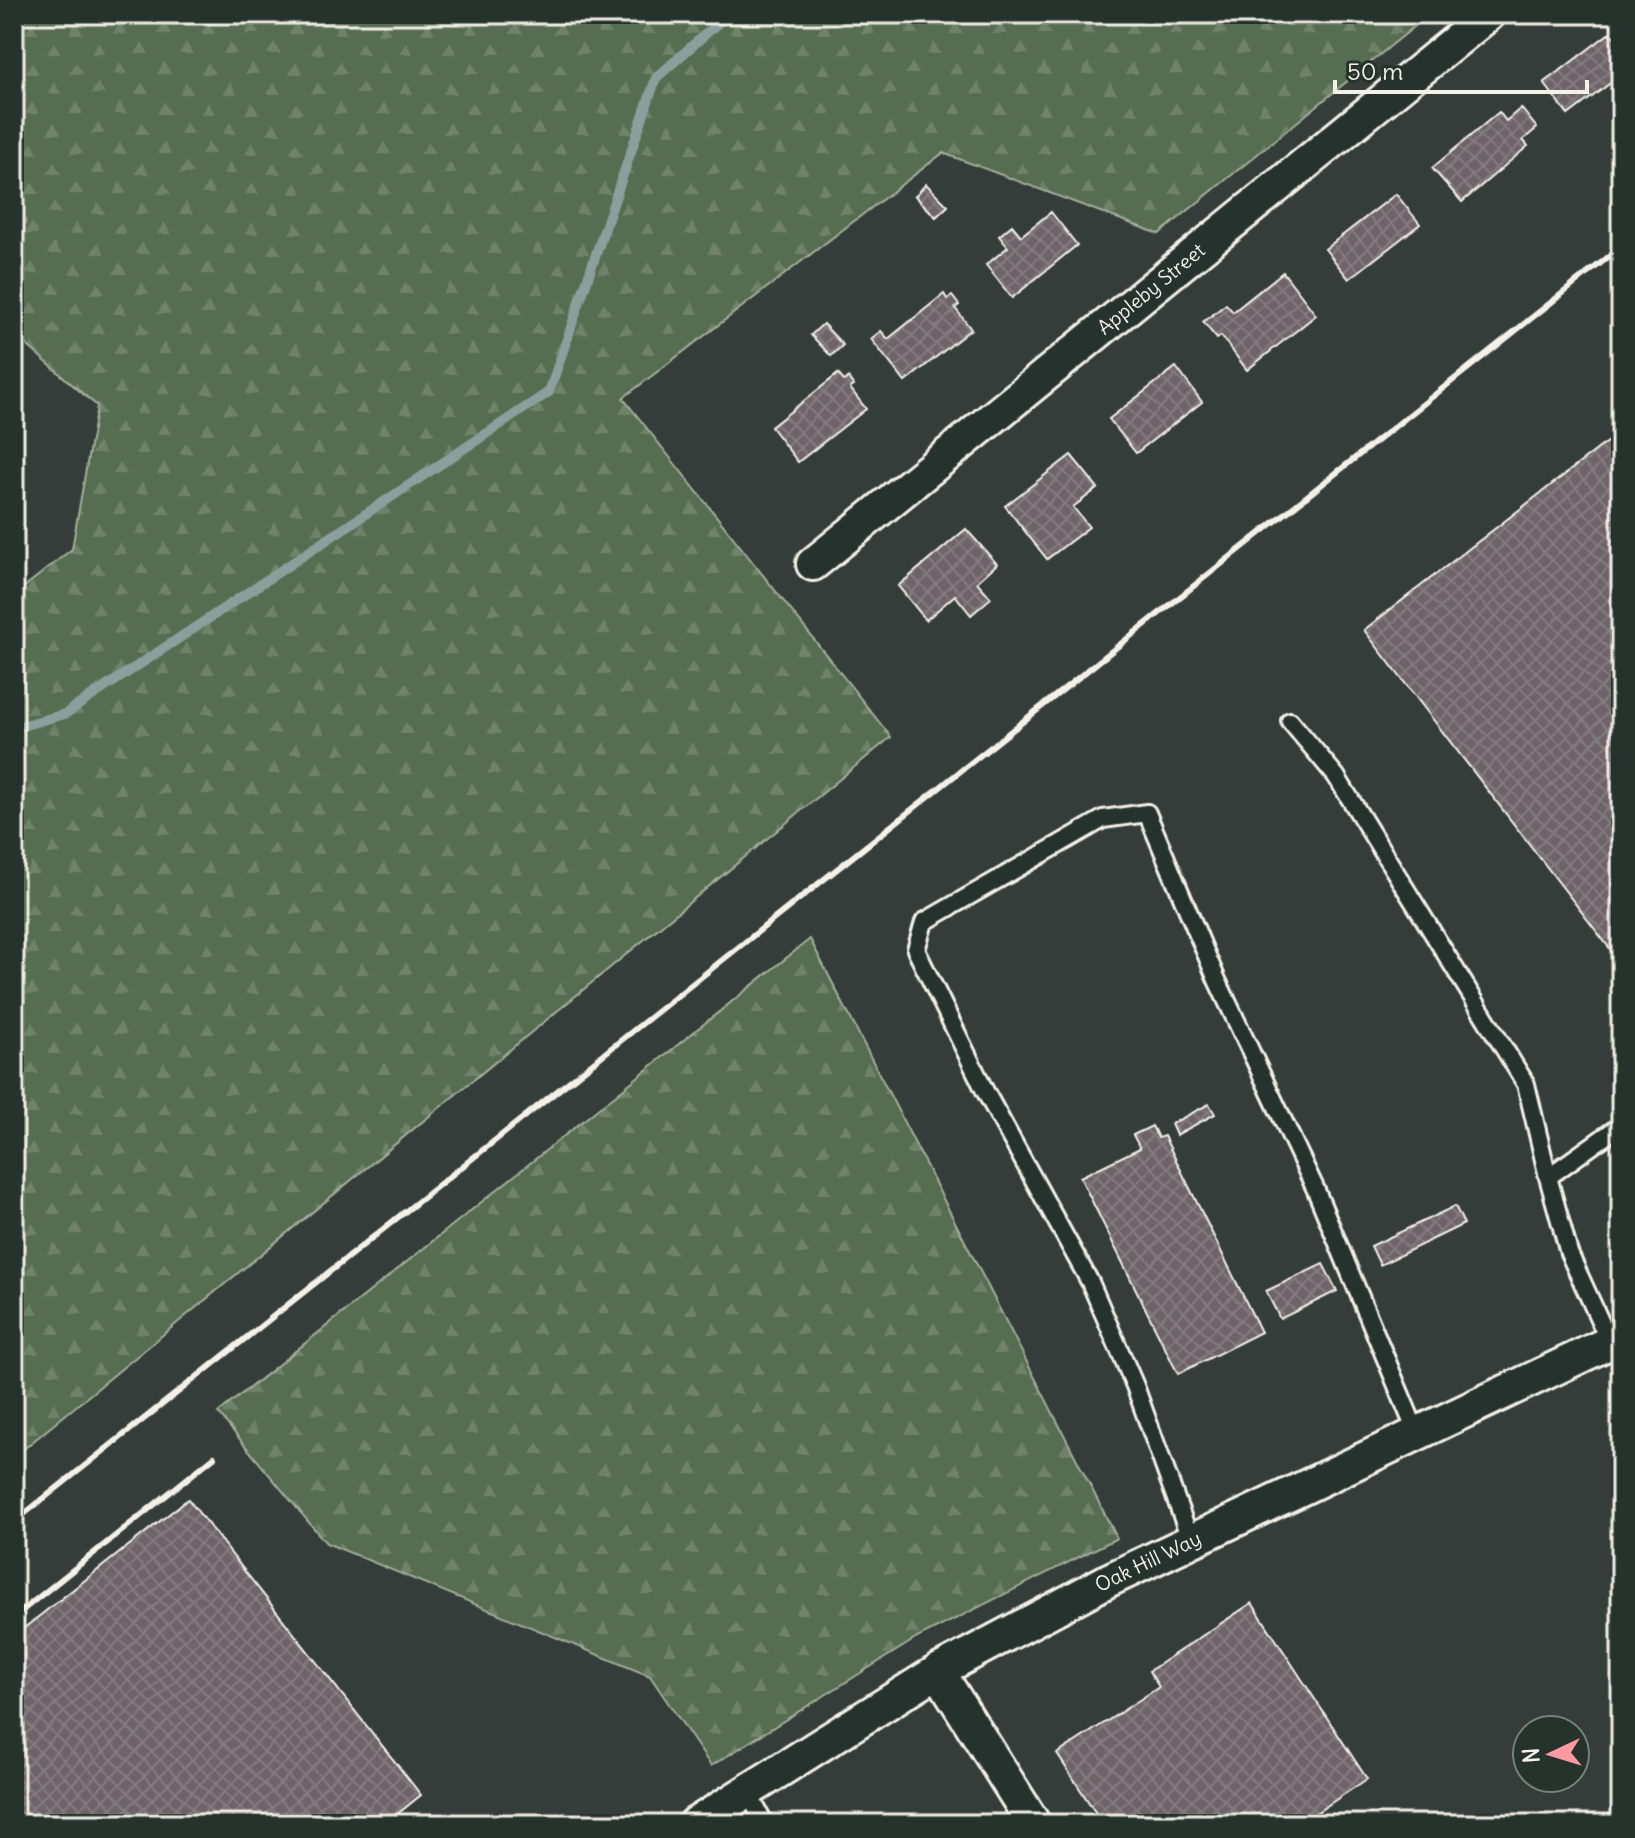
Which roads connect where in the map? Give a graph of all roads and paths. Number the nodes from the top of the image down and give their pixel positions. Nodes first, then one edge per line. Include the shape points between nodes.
1 (1489, 14) edge
2 (813, 564) dead end
3 (1290, 721) dead end
4 (1621, 1125) edge
5 (1548, 1177) junction
6 (1615, 1340) edge
7 (1417, 1434) junction
8 (1191, 1541) junction
9 (938, 1671) junction
10 (747, 1791) junction
11 (695, 1824) edge
12 (765, 1824) edge
13 (1034, 1824) edge

1 - 2 street, Appleby Street
3 - 5 lane via 1336,776 1526,1084
4 - 5 lane
5 - 6 lane via 1569,1253
6 - 7 street, Oak Hill Way
7 - 8 street, Oak Hill Way
7 - 8 lane via 1315,1188 1217,980 1147,813 1103,819 924,922 916,950 985,1091 1090,1282 1135,1386
8 - 9 street, Oak Hill Way
9 - 10 street, Oak Hill Way
9 - 13 street
10 - 11 street, Oak Hill Way
10 - 12 lane

